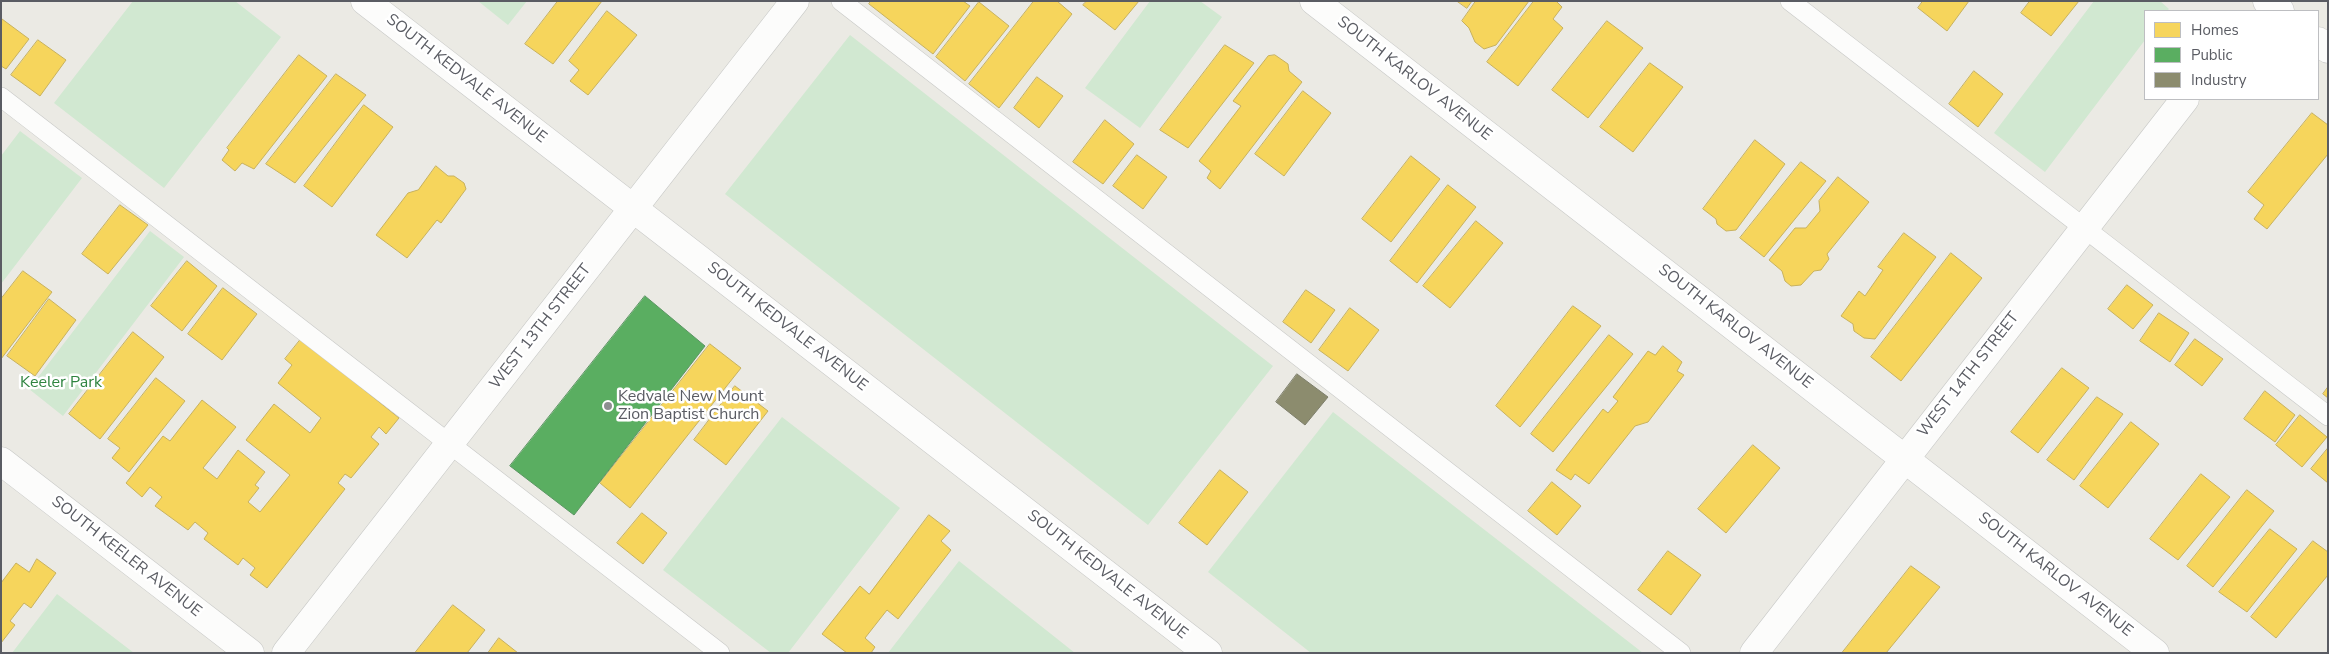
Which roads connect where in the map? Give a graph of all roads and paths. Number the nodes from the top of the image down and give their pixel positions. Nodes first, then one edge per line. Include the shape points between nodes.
1 (365, 1) edge
2 (795, 1) edge
3 (841, 1) edge
4 (1314, 1) edge
5 (1790, 1) edge
6 (2267, 1) edge
7 (2279, 10) edge
8 (1, 97) edge
9 (2184, 100) edge
10 (633, 208) junction
11 (2084, 228) junction
12 (2328, 416) edge
13 (450, 444) junction
14 (1904, 458) junction
15 (1, 461) edge
16 (250, 653) edge
17 (286, 653) edge
18 (720, 653) edge
19 (1208, 653) edge
20 (1681, 653) edge
21 (1754, 653) edge
22 (2155, 653) edge

1 - 10 street, SOUTH KEDVALE AVENUE
2 - 10 street, WEST 13TH STREET
3 - 20 lane
4 - 14 street, SOUTH KARLOV AVENUE
5 - 11 lane
6 - 7 street
8 - 13 lane
9 - 11 street, WEST 14TH STREET
10 - 13 street, WEST 13TH STREET
10 - 19 street, SOUTH KEDVALE AVENUE
11 - 12 lane
11 - 14 street, WEST 14TH STREET
13 - 17 street, WEST 13TH STREET
13 - 18 lane
14 - 21 street, WEST 14TH STREET
14 - 22 street, SOUTH KARLOV AVENUE
15 - 16 street, SOUTH KEELER AVENUE

